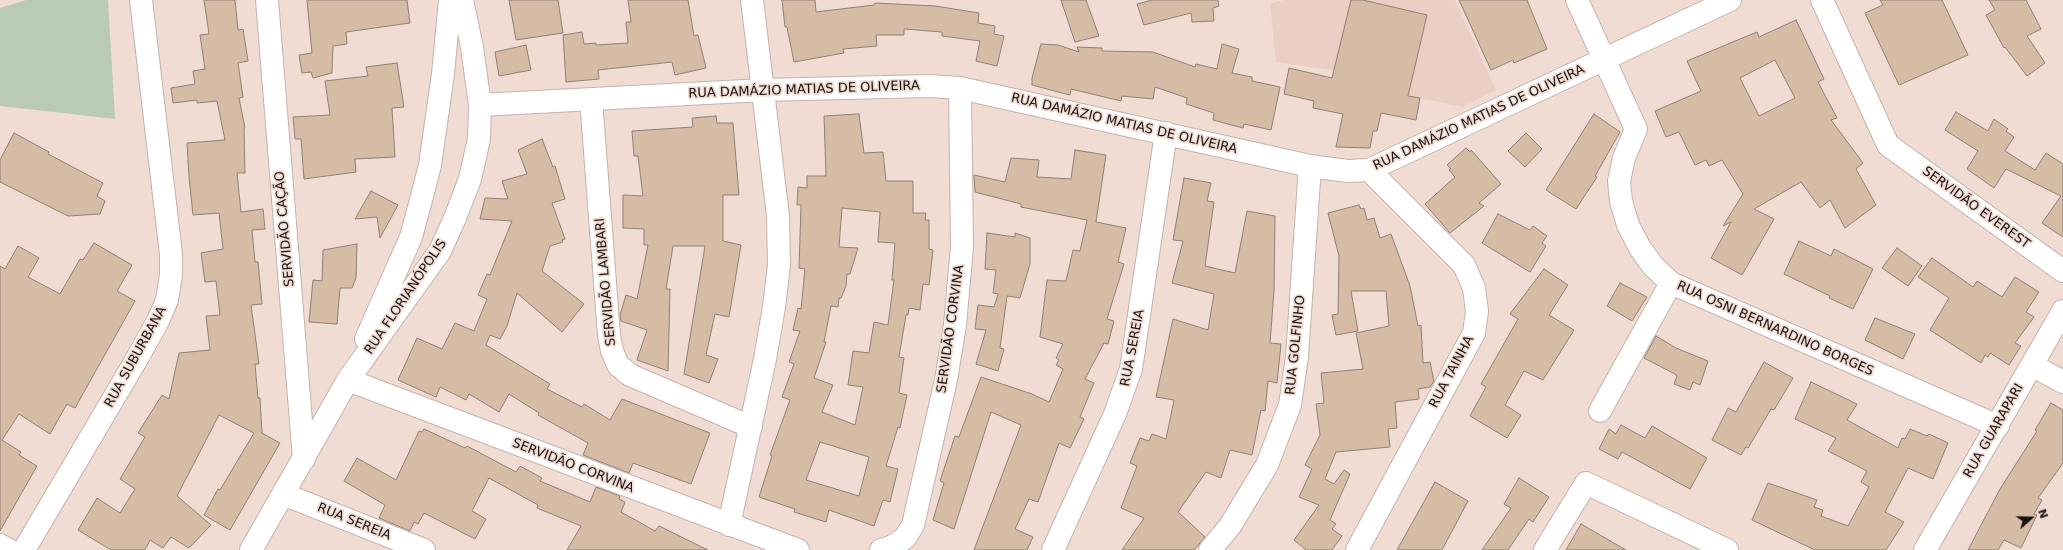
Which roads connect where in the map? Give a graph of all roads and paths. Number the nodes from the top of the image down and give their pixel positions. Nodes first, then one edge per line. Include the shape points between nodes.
1 (141, 0) edge
2 (267, 0) edge
3 (450, 0) edge
4 (462, 0) edge
5 (752, 0) edge
6 (1577, 0) edge
7 (1730, 0) edge
8 (1822, 0) edge
9 (1604, 59) junction
10 (960, 88) junction
11 (763, 90) junction
12 (591, 99) junction
13 (480, 105) junction
14 (1166, 133) junction
15 (1310, 166) junction
16 (1369, 170) junction
17 (2063, 270) edge
18 (1671, 283) junction
19 (2063, 312) edge
20 (2032, 365) junction
21 (348, 380) junction
22 (2063, 382) edge
23 (1600, 411) dead end
24 (1998, 426) junction
25 (751, 427) junction
26 (304, 459) junction
27 (284, 494) junction
28 (729, 525) junction
29 (0, 545) edge
30 (9, 550) edge
31 (24, 550) edge
32 (251, 550) edge
33 (424, 550) edge
34 (798, 550) edge
35 (882, 550) edge
36 (1053, 550) edge
37 (1210, 550) edge
38 (1357, 550) edge
39 (1546, 550) edge
40 (1727, 550) edge
41 (1925, 550) edge

1 - 31 street, RUA SUBURBANA via 171,254 167,300 135,362
2 - 26 street, SERVIDÃO CAÇÃO
3 - 21 street, RUA FLORIANÓPOLIS via 430,165 421,200 411,237
4 - 13 street, RUA FLORIANÓPOLIS
5 - 11 street
6 - 9 street, RUA OSNI BERNARDINO BORGES
7 - 9 street, RUA DAMÁZIO MATIAS DE OLIVEIRA
8 - 17 street, SERVIDÃO EVEREST via 1888,145
9 - 16 street, RUA DAMÁZIO MATIAS DE OLIVEIRA
9 - 18 street, RUA OSNI BERNARDINO BORGES via 1636,129 1624,158 1619,181 1621,201 1628,225 1653,266
10 - 11 street, RUA DAMÁZIO MATIAS DE OLIVEIRA via 929,86
10 - 14 street, RUA DAMÁZIO MATIAS DE OLIVEIRA
10 - 35 street, SERVIDÃO CORVINA via 962,247 955,325 946,380 913,525 905,538
11 - 12 street, RUA DAMÁZIO MATIAS DE OLIVEIRA
11 - 25 street via 778,216 779,265 774,307
12 - 13 street, RUA DAMÁZIO MATIAS DE OLIVEIRA
12 - 25 street, SERVIDÃO LAMBARI via 609,335 618,365 630,375
13 - 21 street, RUA FLORIANÓPOLIS via 479,139 470,179 456,218 440,251
14 - 15 street, RUA DAMÁZIO MATIAS DE OLIVEIRA
14 - 36 street, RUA SEREIA via 1131,369 1115,414
15 - 16 street, RUA DAMÁZIO MATIAS DE OLIVEIRA via 1347,171
15 - 37 street, RUA GOLFINHO via 1298,351 1290,405 1267,465 1230,526
16 - 38 street, RUA TAINHA via 1464,265 1474,288 1477,311 1474,332
18 - 23 street
18 - 24 street, RUA OSNI BERNARDINO BORGES
19 - 20 street, RUA GUARAPARI
20 - 22 street
20 - 24 street, RUA GUARAPARI
21 - 26 street, RUA FLORIANÓPOLIS
21 - 28 street, SERVIDÃO CORVINA
24 - 41 street, RUA GUARAPARI
25 - 28 street
26 - 27 street, RUA FLORIANÓPOLIS
27 - 32 street, RUA FLORIANÓPOLIS
27 - 33 street, RUA SEREIA
28 - 34 street, SERVIDÃO CORVINA
29 - 30 street
39 - 40 street via 1586,483

